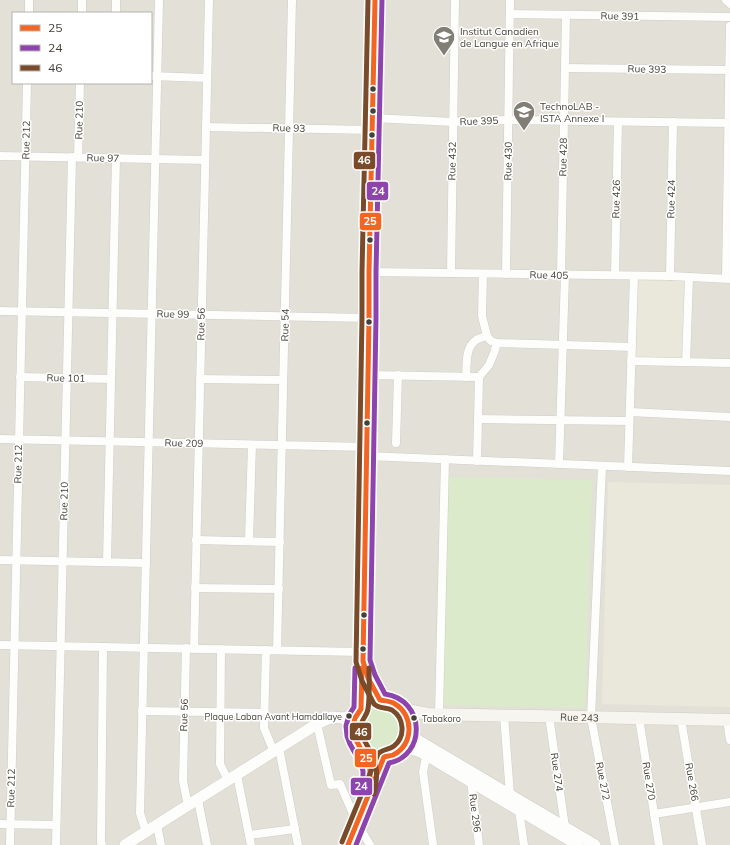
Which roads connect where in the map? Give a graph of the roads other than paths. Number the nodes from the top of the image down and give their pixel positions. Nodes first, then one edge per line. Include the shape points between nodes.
1 (29, 0) edge
2 (82, 0) edge
3 (116, 0) edge
4 (159, 0) edge
5 (209, 0) edge
6 (292, 0) edge
7 (375, 0) edge
8 (455, 0) edge
9 (510, 0) edge
10 (726, 0) edge
11 (730, 4) edge
12 (29, 12) edge
13 (82, 12) edge
14 (116, 12) edge
15 (510, 14) junction
16 (566, 15) junction
17 (730, 17) edge
18 (730, 26) edge
19 (565, 68) junction
20 (729, 70) edge
21 (154, 76) edge
22 (207, 78) junction
23 (27, 84) edge
24 (80, 84) edge
25 (508, 120) junction
26 (564, 121) junction
27 (453, 122) junction
28 (618, 122) junction
29 (673, 122) junction
30 (729, 123) edge
31 (372, 124) junction
32 (206, 127) junction
33 (289, 128) junction
34 (0, 156) edge
35 (26, 156) junction
36 (75, 157) junction
37 (116, 158) junction
38 (155, 159) junction
39 (205, 160) junction
40 (369, 272) junction
41 (451, 273) junction
42 (483, 274) junction
43 (506, 274) junction
44 (563, 275) junction
45 (615, 276) junction
46 (634, 276) junction
47 (670, 276) junction
48 (689, 277) junction
49 (728, 278) edge
50 (0, 311) edge
51 (22, 311) junction
52 (68, 312) junction
53 (113, 313) junction
54 (151, 314) junction
55 (201, 315) junction
56 (285, 317) junction
57 (369, 318) junction
58 (488, 336) junction
59 (497, 344) junction
60 (562, 345) junction
61 (632, 346) junction
62 (631, 361) junction
63 (686, 362) junction
64 (730, 363) edge
65 (368, 375) junction
66 (398, 375) junction
67 (20, 377) junction
68 (466, 377) junction
69 (479, 377) junction
70 (67, 378) junction
71 (200, 378) junction
72 (111, 379) junction
73 (283, 380) junction
74 (630, 412) junction
75 (730, 416) edge
76 (478, 419) junction
77 (560, 420) junction
78 (629, 421) junction
79 (0, 440) edge
80 (19, 440) junction
81 (65, 441) junction
82 (110, 442) junction
83 (148, 442) junction
84 (396, 443) dead end
85 (198, 444) junction
86 (252, 444) junction
87 (282, 445) junction
88 (367, 452) junction
89 (445, 459) junction
90 (477, 461) junction
91 (558, 464) junction
92 (602, 466) junction
93 (628, 467) junction
94 (730, 471) edge
95 (196, 540) junction
96 (249, 541) junction
97 (280, 542) junction
98 (0, 560) edge
99 (16, 560) junction
100 (62, 561) junction
101 (107, 562) junction
102 (146, 563) junction
103 (195, 588) junction
104 (279, 589) junction
105 (0, 645) edge
106 (14, 645) junction
107 (60, 646) junction
108 (103, 647) junction
109 (144, 648) junction
110 (190, 648) junction
111 (221, 649) junction
112 (266, 650) junction
113 (277, 650) junction
114 (362, 657) junction
115 (380, 700) junction
116 (402, 709) junction
117 (142, 711) junction
118 (359, 711) junction
119 (184, 712) junction
120 (221, 712) junction
121 (265, 713) junction
122 (434, 714) junction
123 (504, 715) junction
124 (549, 716) junction
125 (591, 717) junction
126 (343, 718) junction
127 (639, 718) junction
128 (681, 719) junction
129 (728, 720) edge
130 (317, 724) junction
131 (353, 727) junction
132 (410, 731) junction
133 (730, 740) edge
134 (401, 749) junction
135 (276, 750) junction
136 (363, 750) junction
137 (428, 751) junction
138 (384, 757) junction
139 (232, 778) junction
140 (471, 781) junction
141 (510, 795) junction
142 (730, 802) edge
143 (193, 803) junction
144 (521, 806) junction
145 (696, 807) junction
146 (654, 814) junction
147 (358, 819) junction
148 (0, 824) edge
149 (10, 824) junction
150 (56, 825) junction
151 (157, 825) junction
152 (295, 829) junction
153 (146, 832) junction
154 (249, 835) junction
155 (566, 837) edge
156 (10, 845) edge
157 (56, 845) edge
158 (102, 845) edge
159 (125, 845) edge
160 (161, 845) edge
161 (207, 845) edge
162 (251, 845) edge
163 (298, 845) edge
164 (348, 845) edge
165 (370, 845) edge
166 (434, 845) edge
167 (479, 845) edge
168 (524, 845) edge
169 (578, 845) edge
170 (594, 845) edge
171 (615, 845) edge
172 (659, 845) edge
173 (702, 845) edge

1 - 12 street
2 - 13 street
3 - 14 street
4 - 21 street
5 - 22 street, Rue 56
6 - 33 street, Rue 54
7 - 31 main road
8 - 27 street, Rue 432
9 - 15 street, Rue 430
10 - 11 street
15 - 16 street, Rue 391
15 - 25 street, Rue 430
16 - 17 street, Rue 391
16 - 19 street, Rue 428
18 - 20 street
19 - 20 street, Rue 393
19 - 26 street, Rue 428
20 - 30 street
21 - 22 street
21 - 38 street
22 - 32 street, Rue 56
23 - 35 street, Rue 212
24 - 36 street, Rue 210
25 - 26 street, Rue 395
25 - 27 street, Rue 395
25 - 43 street, Rue 430
26 - 28 street, Rue 395
26 - 44 street, Rue 428
27 - 31 street, Rue 395
27 - 41 street, Rue 432
28 - 29 street, Rue 395
28 - 45 street, Rue 426
29 - 30 street, Rue 395
29 - 47 street, Rue 424
30 - 49 street
31 - 33 street, Rue 93
31 - 40 main road
32 - 33 street, Rue 93
32 - 39 street, Rue 56
33 - 56 street, Rue 54
34 - 35 street, Rue 97
35 - 36 street, Rue 97
35 - 51 street, Rue 212
36 - 37 street, Rue 97
36 - 52 street, Rue 210
37 - 38 street, Rue 97
37 - 53 street
38 - 39 street, Rue 97
38 - 54 street
39 - 55 street, Rue 56
40 - 41 street, Rue 405
40 - 57 main road
41 - 42 street, Rue 405
42 - 43 street, Rue 405
42 - 58 street via 482,316
43 - 44 street, Rue 405
44 - 45 street, Rue 405
44 - 60 street, Rue 428
45 - 46 street, Rue 405
46 - 47 street, Rue 405
46 - 61 street
47 - 48 street, Rue 405
48 - 49 street, Rue 405
48 - 63 street
50 - 51 street, Rue 99
51 - 52 street, Rue 99
51 - 67 street, Rue 212
52 - 53 street, Rue 99
52 - 70 street, Rue 210
53 - 54 street, Rue 99
53 - 72 street
54 - 55 street, Rue 99
54 - 83 street
55 - 56 street, Rue 99
55 - 71 street, Rue 56
56 - 57 street, Rue 99
56 - 73 street, Rue 54
57 - 65 main road
58 - 59 street
58 - 68 street via 476,340 470,348
59 - 60 street
59 - 69 street via 489,365
60 - 61 street
60 - 77 street, Rue 428
61 - 62 street
62 - 63 street
62 - 74 street
63 - 64 street
65 - 66 street
65 - 88 main road
66 - 68 street
66 - 84 street
67 - 70 street, Rue 101
67 - 80 street, Rue 212
68 - 69 street
69 - 76 street
70 - 72 street, Rue 101
70 - 81 street, Rue 210
71 - 73 street
71 - 85 street, Rue 56
72 - 82 street
73 - 87 street, Rue 54
74 - 75 street
74 - 78 street
76 - 77 street
76 - 90 street
77 - 78 street
77 - 91 street, Rue 428
78 - 93 street
79 - 80 street, Rue 209
80 - 81 street, Rue 209
80 - 99 street, Rue 212
81 - 82 street, Rue 209
81 - 100 street, Rue 210
82 - 83 street, Rue 209
82 - 101 street
83 - 85 street, Rue 209
83 - 102 street
85 - 86 street, Rue 209
85 - 95 street, Rue 56
86 - 87 street, Rue 209
86 - 96 street
87 - 88 street, Rue 209
87 - 97 street, Rue 54
88 - 89 street, Rue 209
88 - 114 main road
89 - 90 street, Rue 209
89 - 122 street
90 - 91 street, Rue 209
91 - 92 street, Rue 209
92 - 93 street, Rue 209
92 - 125 street, Rue 272
93 - 94 street, Rue 209
95 - 96 street
95 - 103 street, Rue 56
96 - 97 street
97 - 104 street, Rue 54
98 - 99 street
99 - 100 street
99 - 106 street, Rue 212
100 - 101 street
100 - 107 street, Rue 210
101 - 102 street
102 - 109 street
103 - 104 street
103 - 110 street, Rue 56
104 - 113 street, Rue 54
105 - 106 street
106 - 107 street
106 - 149 street, Rue 212
107 - 108 street
107 - 150 street, Rue 210
108 - 109 street
108 - 158 street
109 - 110 street
109 - 117 street
110 - 111 street
110 - 119 street, Rue 56
111 - 112 street
111 - 120 street
112 - 113 street
112 - 121 street
113 - 114 street
114 - 115 main road via 368,678
114 - 118 main road
115 - 116 main road via 396,704
115 - 118 main road
116 - 122 main road, Rue 243
116 - 132 main road via 409,722
117 - 119 street
117 - 153 street via 140,813
118 - 126 street
118 - 131 main road
119 - 120 street
119 - 143 street, Rue 56 via 182,781
120 - 121 street
120 - 139 street via 220,764
121 - 135 street via 264,728
122 - 123 main road, Rue 243
122 - 132 main road via 420,719
123 - 124 main road, Rue 243
123 - 141 street
124 - 125 main road, Rue 243
124 - 155 street, Rue 274
125 - 127 main road, Rue 243
125 - 171 street, Rue 272
126 - 130 street via 332,717
126 - 131 street
127 - 128 main road, Rue 243
127 - 146 street, Rue 270
128 - 129 main road, Rue 243
128 - 145 street, Rue 266
129 - 133 street
130 - 135 street
130 - 147 street via 331,785 340,784
131 - 136 main road via 357,744
132 - 134 main road
132 - 137 street
134 - 137 street
134 - 138 main road
135 - 139 street
135 - 152 street
136 - 138 main road via 372,756
136 - 147 street via 370,769 370,784
137 - 140 street
137 - 141 street
137 - 166 street via 423,772
138 - 147 street
139 - 143 street
139 - 154 street
140 - 144 street
140 - 167 street, Rue 296
141 - 144 street
142 - 145 street
143 - 151 street
143 - 161 street, Rue 56
144 - 155 street
144 - 168 street
145 - 146 street
145 - 173 street, Rue 266
146 - 172 street, Rue 270
147 - 164 street
147 - 165 street
148 - 149 street
149 - 150 street
149 - 156 street, Rue 212
150 - 157 street, Rue 210
151 - 153 street
151 - 160 street
152 - 154 street
152 - 163 street
153 - 159 street
154 - 162 street
155 - 169 street
155 - 170 street

